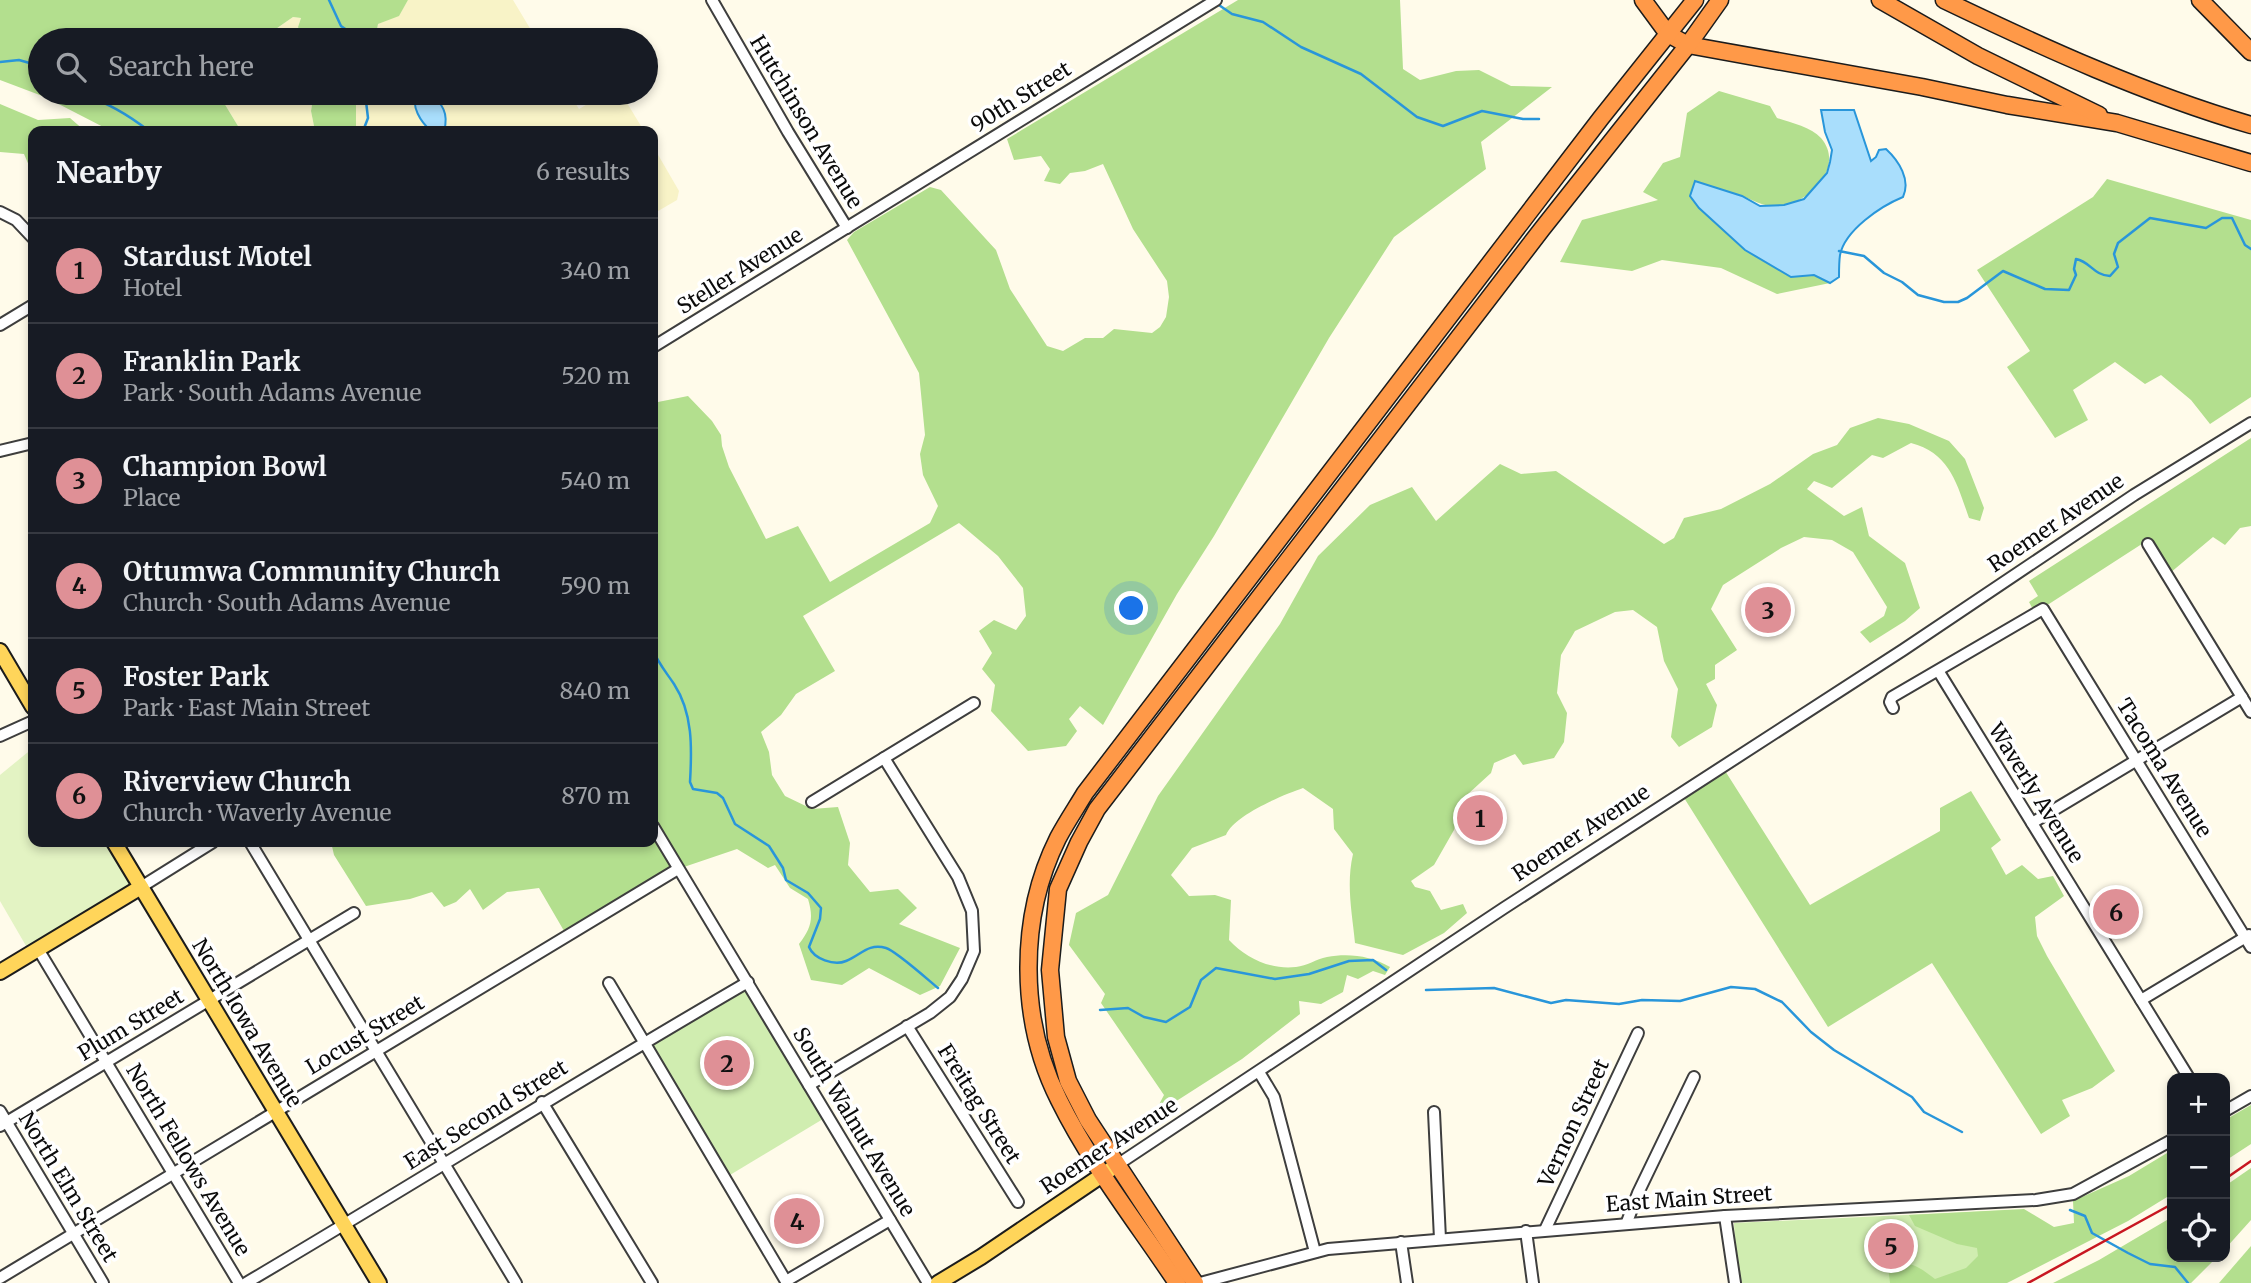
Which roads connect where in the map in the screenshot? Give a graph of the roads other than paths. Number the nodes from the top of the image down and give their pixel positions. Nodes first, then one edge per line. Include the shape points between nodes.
1 (712, 0) edge
2 (1216, 0) edge
3 (1643, 0) edge
4 (1695, 0) edge
5 (1720, 0) edge
6 (1880, 0) edge
7 (1944, 0) edge
8 (2200, 0) edge
9 (1668, 34) junction
10 (1688, 44) junction
11 (2251, 52) edge
12 (2117, 124) junction
13 (2251, 125) edge
14 (2251, 163) edge
15 (1, 212) edge
16 (847, 228) junction
17 (28, 233) edge
18 (28, 308) edge
19 (0, 325) edge
20 (658, 344) edge
21 (2251, 423) edge
22 (28, 444) edge
23 (0, 451) edge
24 (2148, 544) dead end
25 (0, 651) edge
26 (1939, 672) junction
27 (2242, 697) junction
28 (28, 699) edge
29 (974, 703) dead end
30 (1893, 708) dead end
31 (2251, 712) edge
32 (28, 723) edge
33 (0, 736) edge
34 (884, 758) junction
35 (2136, 760) junction
36 (812, 802) dead end
37 (2032, 823) junction
38 (658, 835) edge
39 (117, 847) edge
40 (206, 847) edge
41 (253, 847) edge
42 (678, 869) junction
43 (141, 887) junction
44 (354, 913) dead end
45 (2249, 939) edge
46 (309, 940) junction
47 (38, 949) junction
48 (0, 972) edge
49 (748, 982) junction
50 (609, 984) dead end
51 (209, 1000) junction
52 (2141, 1000) junction
53 (907, 1026) junction
54 (1638, 1033) dead end
55 (644, 1042) junction
56 (376, 1051) junction
57 (106, 1062) junction
58 (1259, 1072) junction
59 (2186, 1073) edge
60 (1694, 1077) dead end
61 (809, 1085) junction
62 (2251, 1096) edge
63 (542, 1102) junction
64 (2230, 1108) edge
65 (0, 1111) edge
66 (276, 1112) junction
67 (1434, 1112) dead end
68 (3, 1124) edge
69 (2167, 1143) edge
70 (445, 1165) junction
71 (1110, 1170) junction
72 (173, 1174) junction
73 (1018, 1202) dead end
74 (1725, 1216) junction
75 (890, 1220) junction
76 (1628, 1222) junction
77 (344, 1225) junction
78 (1545, 1230) junction
79 (1526, 1231) junction
80 (73, 1234) junction
81 (1440, 1239) junction
82 (1401, 1242) junction
83 (1315, 1252) junction
84 (0, 1278) edge
85 (787, 1282) edge
86 (103, 1283) edge
87 (239, 1283) edge
88 (246, 1283) edge
89 (379, 1283) edge
90 (516, 1283) edge
91 (652, 1283) edge
92 (928, 1283) edge
93 (938, 1283) edge
94 (1177, 1283) edge
95 (1198, 1283) edge
96 (1407, 1283) edge
97 (1533, 1283) edge
98 (1734, 1283) edge

1 - 16 street, Hutchinson Avenue
2 - 16 street, 90th Street
3 - 9 highway
4 - 9 highway
5 - 10 highway
6 - 12 highway via 1978,56
7 - 13 highway via 2051,51 2199,110
8 - 11 highway
9 - 10 highway
9 - 71 highway via 1085,793 1057,839 1038,890 1030,937 1031,1006 1048,1078 1059,1102
10 - 12 highway
10 - 71 highway via 1106,798 1079,842 1058,889 1050,970 1052,1002 1068,1081
12 - 14 highway
15 - 17 street
16 - 20 street, Steller Avenue
18 - 19 street
21 - 58 street, Roemer Avenue
22 - 23 street
24 - 27 street
25 - 28 main road
26 - 30 street via 1892,697
26 - 35 street, Tacoma Avenue via 2043,609
26 - 37 street, Waverly Avenue
27 - 31 street
27 - 35 street
29 - 34 street
32 - 33 street
34 - 36 street
34 - 53 street via 958,877 972,911 974,951 962,979 950,997
35 - 37 street
35 - 45 street, Tacoma Avenue
37 - 52 street, Waverly Avenue
38 - 42 street, South Walnut Avenue
39 - 43 main road, North Iowa Avenue
40 - 43 street
41 - 46 street
42 - 49 street, South Walnut Avenue
42 - 56 street, Locust Street
43 - 47 main road
43 - 51 main road, North Iowa Avenue
44 - 46 street, Plum Street
45 - 52 street
46 - 51 street, Plum Street
46 - 56 street
47 - 48 main road
47 - 57 street, North Fellows Avenue
49 - 55 street, East Second Street
49 - 61 street, South Walnut Avenue
50 - 55 street
51 - 57 street, Plum Street
51 - 66 main road, North Iowa Avenue
52 - 59 street, Waverly Avenue
53 - 61 street
53 - 73 street, Freitag Street
54 - 78 street, Vernon Street
55 - 63 street, East Second Street
55 - 85 street
56 - 66 street, Locust Street
56 - 70 street
57 - 68 street, Plum Street
57 - 72 street, North Fellows Avenue
58 - 71 street, Roemer Avenue
58 - 83 street via 1274,1097
60 - 76 street
61 - 75 street, South Walnut Avenue
62 - 64 street
63 - 70 street, East Second Street
63 - 91 street
65 - 68 street, North Elm Street
66 - 72 street, Locust Street
66 - 77 main road, North Iowa Avenue
67 - 81 street
68 - 80 street, North Elm Street
69 - 74 street, East Main Street via 2073,1194 2036,1200
70 - 77 street, East Second Street
70 - 90 street
71 - 93 main road, Roemer Avenue
71 - 94 highway
71 - 95 highway
72 - 80 street, Locust Street
72 - 87 street, North Fellows Avenue
74 - 76 street, East Main Street
74 - 98 street
75 - 85 street
75 - 92 street, South Walnut Avenue
76 - 78 street, East Main Street
77 - 88 street, East Second Street
77 - 89 main road, North Iowa Avenue
78 - 79 street, East Main Street
79 - 81 street, East Main Street
79 - 97 street
80 - 84 street, Locust Street
80 - 86 street, North Elm Street
81 - 82 street, East Main Street
82 - 83 street, East Main Street
82 - 96 street
83 - 95 street, East Main Street

